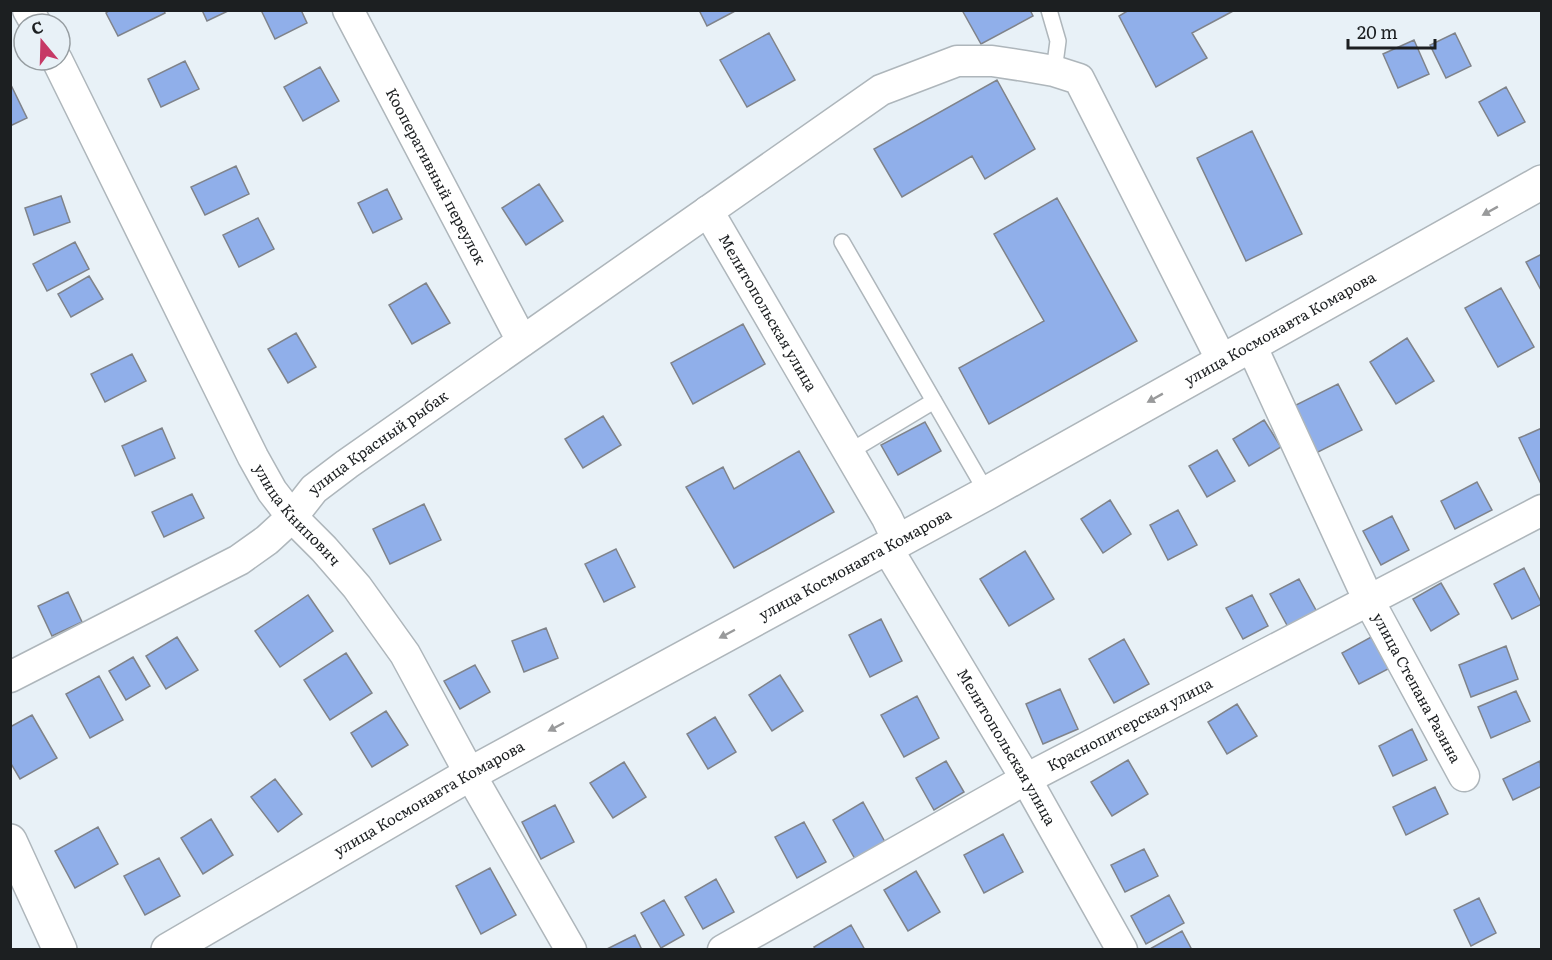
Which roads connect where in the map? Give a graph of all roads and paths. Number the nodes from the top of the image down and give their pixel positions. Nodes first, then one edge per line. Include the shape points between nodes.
1 (348, 10) edge
2 (1049, 10) edge
3 (1054, 71) junction
4 (63, 72) edge
5 (1542, 182) edge
6 (708, 211) junction
7 (842, 242) dead end
8 (522, 341) junction
9 (1251, 345) junction
10 (1222, 361) junction
11 (934, 402) junction
12 (849, 452) junction
13 (987, 493) junction
14 (1542, 510) edge
15 (292, 517) junction
16 (893, 544) junction
17 (1369, 601) junction
18 (10, 677) edge
19 (470, 774) junction
20 (1464, 776) dead end
21 (1026, 779) junction
22 (10, 841) edge
23 (60, 950) edge
24 (168, 950) edge
25 (572, 950) edge
26 (723, 950) edge
27 (1122, 950) edge

1 - 8 street, Кооперативный переулок
2 - 3 lane via 1058,41
3 - 6 street, улица Красный рыбак via 992,61 957,61 881,90
3 - 10 street via 1079,79
4 - 15 street, улица Книпович via 253,457
5 -> 9 main road, улица Космонавта Комарова
6 - 8 street, улица Красный рыбак
6 - 12 street, Мелитопольская улица
7 - 11 lane
8 - 15 street, улица Красный рыбак via 314,489
9 - 10 main road, улица Космонавта Комарова
9 - 17 street, улица Степана Разина
10 -> 13 main road, улица Космонавта Комарова
11 - 12 lane
11 - 13 lane
12 - 16 street, Мелитопольская улица
13 - 16 main road, улица Космонавта Комарова
14 - 17 street, Краснопитерская улица
15 - 18 street, улица Красный рыбак via 239,560
15 - 19 street, улица Книпович via 357,587 405,654
16 -> 19 main road, улица Космонавта Комарова
16 - 21 street, Мелитопольская улица
17 - 20 street, улица Степана Разина
17 - 21 street, Краснопитерская улица
19 - 24 main road, улица Космонавта Комарова
19 - 25 street, улица Книпович
21 - 26 street, Краснопитерская улица
21 - 27 street, Мелитопольская улица
22 - 23 main road

